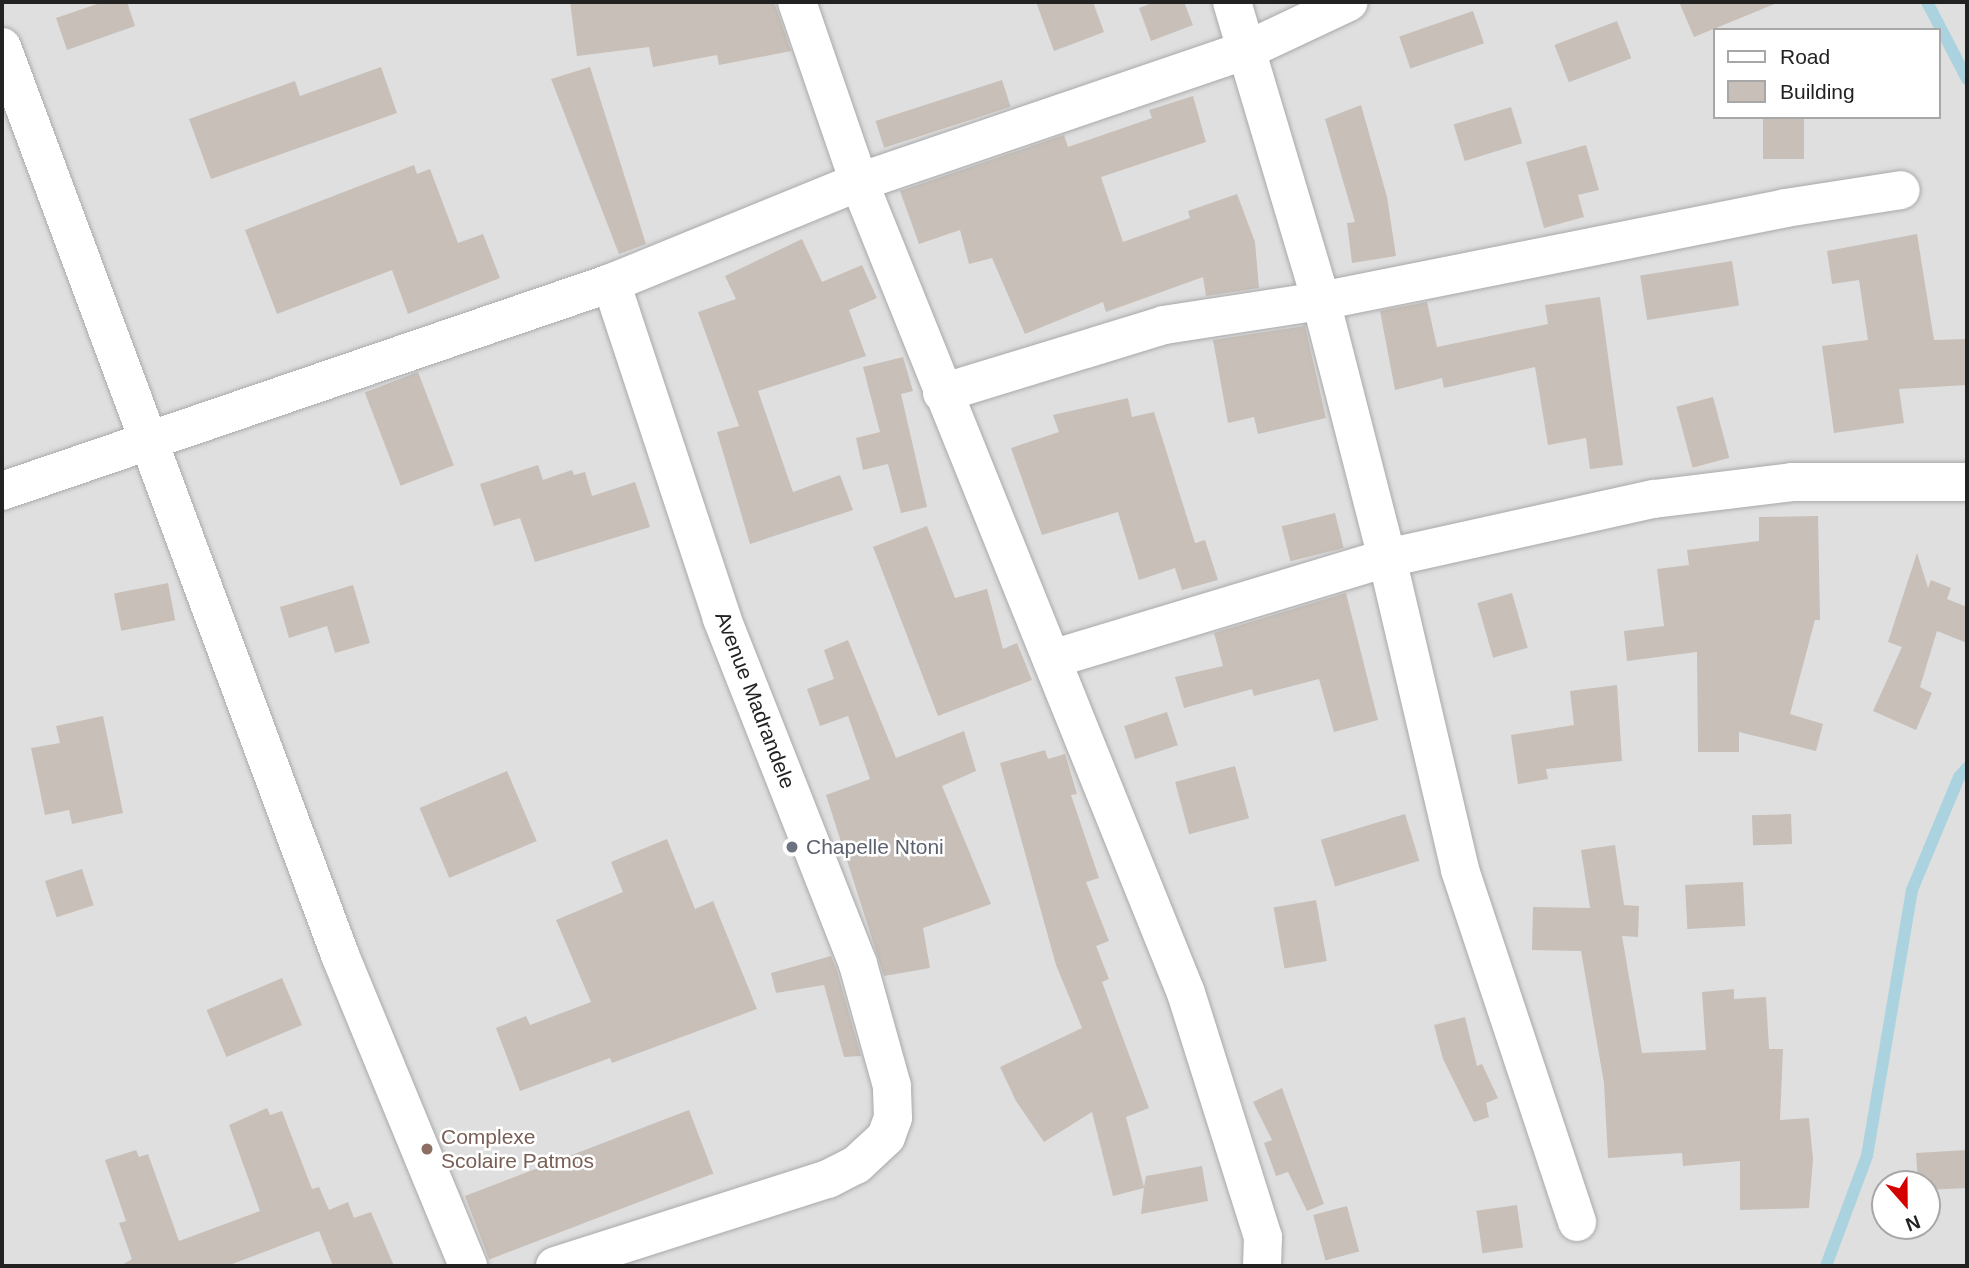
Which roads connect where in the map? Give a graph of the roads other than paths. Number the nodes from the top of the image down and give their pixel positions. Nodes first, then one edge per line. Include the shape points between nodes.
1 (797, 2) edge
2 (1232, 2) edge
3 (1349, 2) edge
4 (2, 47) edge
5 (1249, 49) junction
6 (859, 182) junction
7 (1902, 190) dead end
8 (611, 283) junction
9 (1321, 301) junction
10 (942, 393) junction
11 (146, 441) junction
12 (1967, 482) edge
13 (2, 492) edge
14 (1387, 558) junction
15 (1052, 659) junction
16 (1577, 1222) dead end
17 (468, 1266) edge
18 (555, 1266) edge
19 (1262, 1266) edge

1 - 6 street
2 - 5 street
3 - 5 street
4 - 11 street
5 - 6 street
5 - 9 street
6 - 8 street
6 - 10 street
7 - 9 street via 1784,208
8 - 11 street
8 - 18 street, Avenue Madrandele via 722,618 858,964 892,1086 893,1118 886,1137 856,1165 828,1179
9 - 10 street via 1164,325
9 - 14 street
10 - 15 street
11 - 13 street
11 - 17 street via 341,955
12 - 14 street via 1792,482 1654,499
14 - 15 street
14 - 16 street via 1460,870
15 - 19 street via 1186,993 1263,1237

